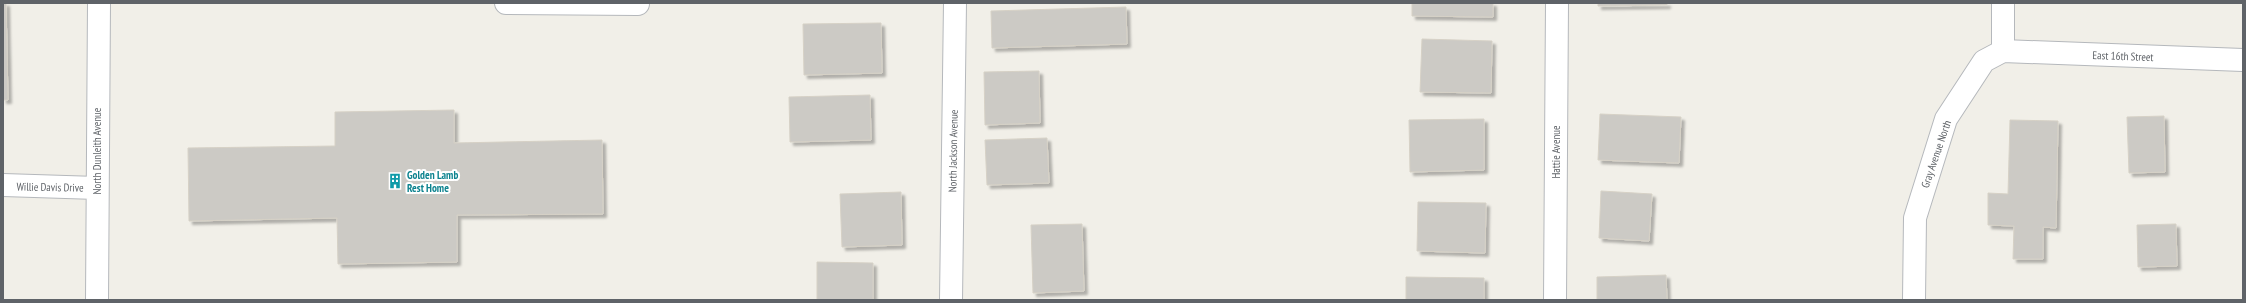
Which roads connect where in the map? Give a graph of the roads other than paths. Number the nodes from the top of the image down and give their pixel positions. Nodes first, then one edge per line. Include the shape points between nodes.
1 (99, 3) edge
2 (506, 3) edge
3 (955, 3) edge
4 (1557, 3) edge
5 (2003, 3) edge
6 (638, 4) dead end
7 (2002, 51) junction
8 (2243, 60) edge
9 (3, 185) edge
10 (97, 188) junction
11 (98, 300) edge
12 (951, 300) edge
13 (1555, 300) edge
14 (1914, 300) edge

1 - 10 street, North Dunleith Avenue
2 - 6 street
3 - 12 street, North Jackson Avenue
4 - 13 street, Hattie Avenue
5 - 7 street
7 - 8 street, East 16th Street
7 - 14 street, Gray Avenue North via 1984,61 1946,119 1915,218
9 - 10 street, Willie Davis Drive
10 - 11 street, North Dunleith Avenue

